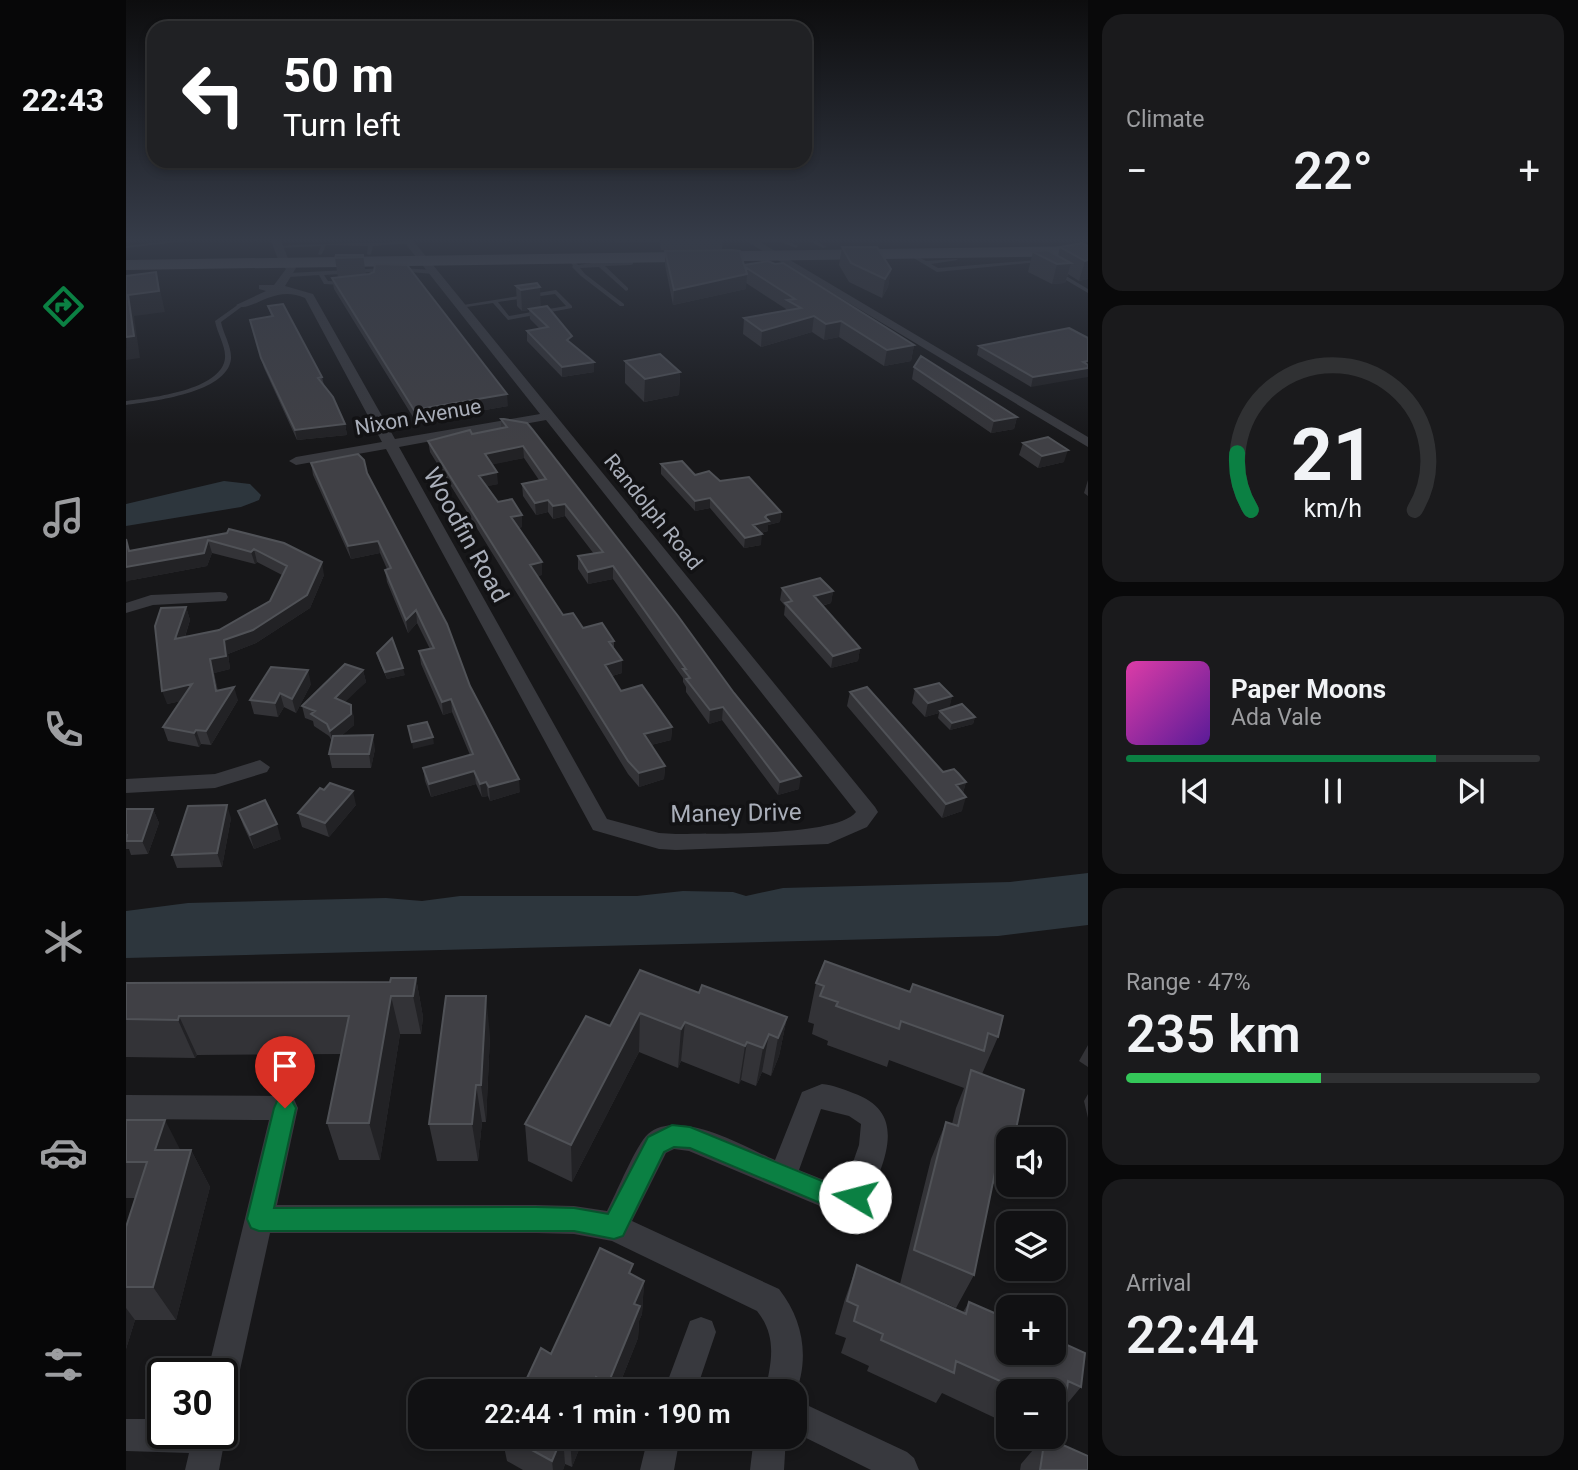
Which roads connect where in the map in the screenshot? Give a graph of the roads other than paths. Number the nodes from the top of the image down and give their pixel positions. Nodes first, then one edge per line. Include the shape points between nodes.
1 (460, 306) edge
2 (240, 307) edge
3 (315, 307) edge
4 (499, 307) edge
5 (570, 307) edge
6 (863, 307) edge
7 (126, 403) edge
8 (548, 416) junction
9 (1088, 443) edge
10 (390, 444) junction
11 (296, 461) dead end
12 (220, 597) dead end
13 (126, 608) edge
14 (260, 767) dead end
15 (126, 786) edge
16 (868, 812) joint
17 (600, 825) joint
18 (126, 1107) edge
19 (783, 1175) dead end
20 (259, 1219) junction
21 (614, 1227) junction
22 (702, 1332) dead end
23 (227, 1358) edge
24 (684, 1379) edge
25 (783, 1379) edge
26 (807, 1421) edge
27 (126, 1436) edge
28 (147, 1436) edge
29 (207, 1449) edge
30 (660, 1449) edge
31 (769, 1449) edge
32 (202, 1470) edge
33 (657, 1470) edge
34 (767, 1470) edge
35 (902, 1470) edge

1 - 8 street, Randolph Road
2 - 7 lane via 218,321 228,358 223,371 191,390
3 - 10 street, Woodfin Road
4 - 5 lane via 508,318
6 - 9 street
8 - 10 street, Nixon Avenue
8 - 16 street, Randolph Road
10 - 11 street, Nixon Avenue
10 - 17 street, Woodfin Road
12 - 13 street via 151,600
14 - 15 street via 215,781
16 - 17 street, Maney Drive via 846,830 813,838 659,841
18 - 20 street via 285,1108
19 - 21 street via 690,1138 672,1136 656,1144
20 - 21 street via 561,1219
20 - 23 street
21 - 25 street via 768,1300 778,1310 789,1337
22 - 24 street
26 - 35 street
27 - 28 street
29 - 32 street
30 - 33 street
31 - 34 street

